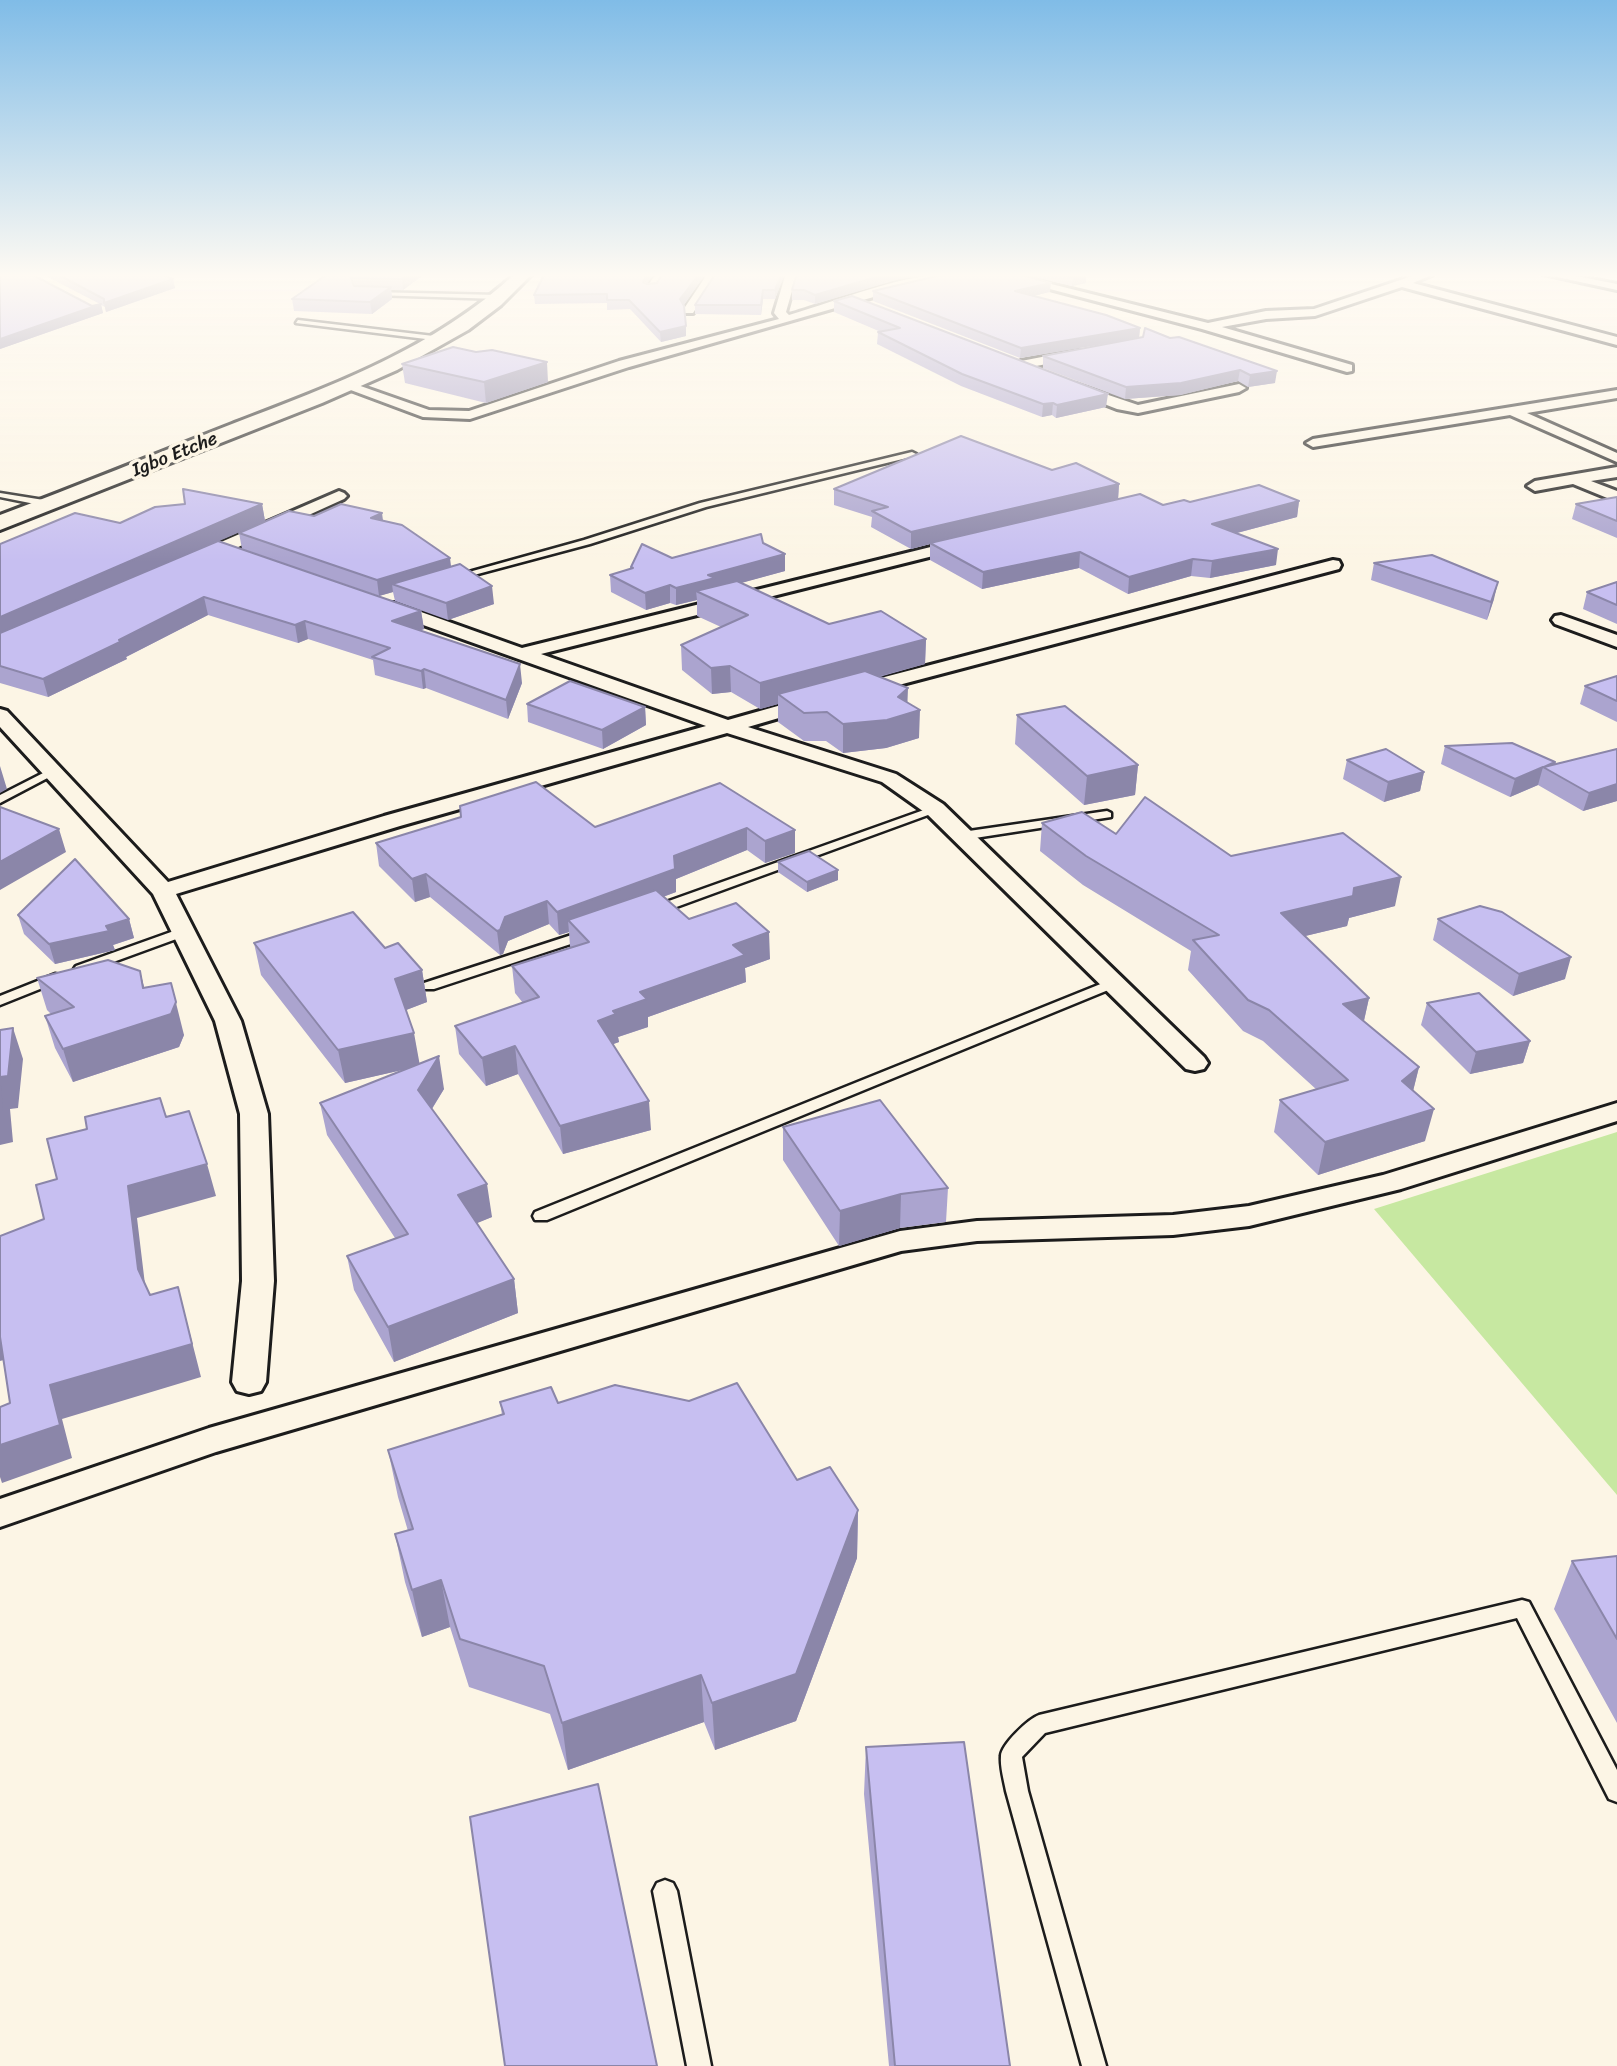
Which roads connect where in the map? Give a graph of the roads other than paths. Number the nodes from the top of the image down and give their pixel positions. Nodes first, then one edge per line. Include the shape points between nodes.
1 (381, 369) edge
2 (605, 369) edge
3 (1030, 369) edge
4 (347, 386) junction
5 (1239, 388) dead end
6 (1617, 394) edge
7 (1510, 410) junction
8 (1313, 443) dead end
9 (912, 454) edge
10 (1617, 458) edge
11 (1617, 472) edge
12 (1576, 480) junction
13 (1535, 486) dead end
14 (0, 495) edge
15 (339, 496) dead end
16 (1617, 497) edge
17 (50, 504) junction
18 (0, 523) edge
19 (983, 539) edge
20 (220, 549) junction
21 (246, 558) edge
22 (183, 565) edge
23 (1333, 565) dead end
24 (439, 582) edge
25 (374, 602) edge
26 (1561, 620) dead end
27 (1617, 641) edge
28 (523, 653) junction
29 (0, 715) edge
30 (726, 726) junction
31 (53, 771) junction
32 (0, 800) edge
33 (935, 809) junction
34 (1108, 815) dead end
35 (962, 836) junction
36 (163, 891) junction
37 (646, 914) edge
38 (185, 931) junction
39 (595, 931) edge
40 (1113, 983) junction
41 (429, 986) dead end
42 (0, 1001) edge
43 (1195, 1063) dead end
44 (1617, 1112) edge
45 (541, 1216) dead end
46 (249, 1382) dead end
47 (0, 1513) edge
48 (1617, 1791) edge
49 (665, 1891) dead end
50 (699, 2066) edge
51 (1094, 2066) edge

1 - 4 street, Igbo Etche
2 - 4 street via 470,415 428,414
3 - 5 street via 1122,407 1138,409
4 - 17 street, Igbo Etche
6 - 7 street
7 - 8 street
7 - 10 street
9 - 24 lane via 703,505
11 - 12 street
12 - 13 street
12 - 16 street
14 - 17 lane
15 - 20 street
17 - 18 street, Igbo Etche
19 - 28 street
20 - 21 street
20 - 22 street
23 - 30 street
25 - 28 street
26 - 27 street
28 - 30 street
29 - 31 street
30 - 33 street via 889,778
30 - 36 street
31 - 32 lane
31 - 36 street
33 - 35 street
33 - 37 lane
34 - 35 lane
35 - 40 street
36 - 38 street
38 - 42 lane
38 - 46 street via 228,1021 254,1114 258,1281
39 - 41 lane
40 - 43 street
40 - 45 lane
44 - 47 street via 1430,1172 1215,1222 940,1233 900,1241 209,1441
48 - 51 lane via 1522,1608 1039,1725 1011,1754 1017,1791
49 - 50 lane

